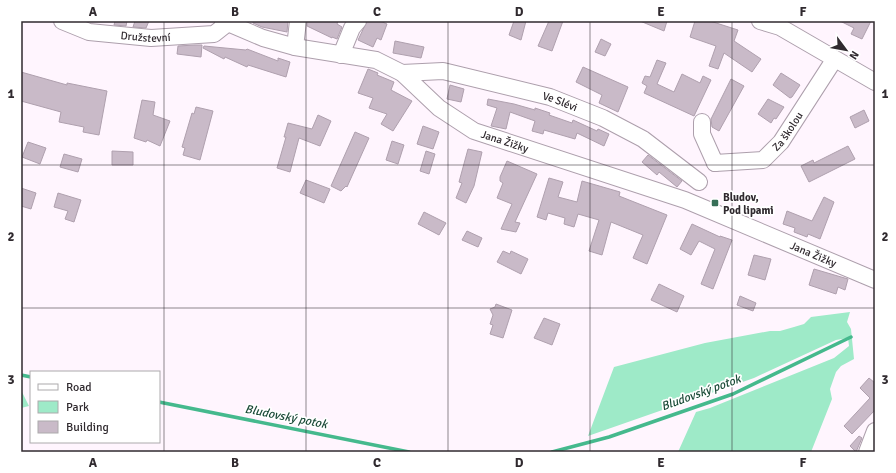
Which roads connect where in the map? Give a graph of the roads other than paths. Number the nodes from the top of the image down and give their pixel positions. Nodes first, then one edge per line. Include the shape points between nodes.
1 (62, 21) edge
2 (298, 21) edge
3 (358, 21) edge
4 (760, 21) edge
5 (226, 22) edge
6 (294, 47) junction
7 (341, 55) junction
8 (834, 60) junction
9 (402, 73) junction
10 (875, 82) edge
11 (702, 122) dead end
12 (715, 163) junction
13 (699, 182) junction
14 (685, 200) junction
15 (875, 280) edge
16 (875, 431) edge
17 (866, 452) edge

1 - 5 street, Družstevní via 89,32 151,38 214,34
2 - 6 street
3 - 7 street via 352,28
4 - 8 street via 780,27
5 - 6 street, Jana Žižky via 263,38
6 - 7 street, Jana Žižky
7 - 9 street, Jana Žižky via 376,60
8 - 10 street
8 - 12 street, Za školou via 781,142 763,160
9 - 13 street, Ve Slévi via 444,71 550,98 603,118 644,139
9 - 14 street, Jana Žižky via 440,108 474,131
11 - 12 street via 702,134
12 - 13 street
13 - 14 street
14 - 15 street, Jana Žižky
16 - 17 street

